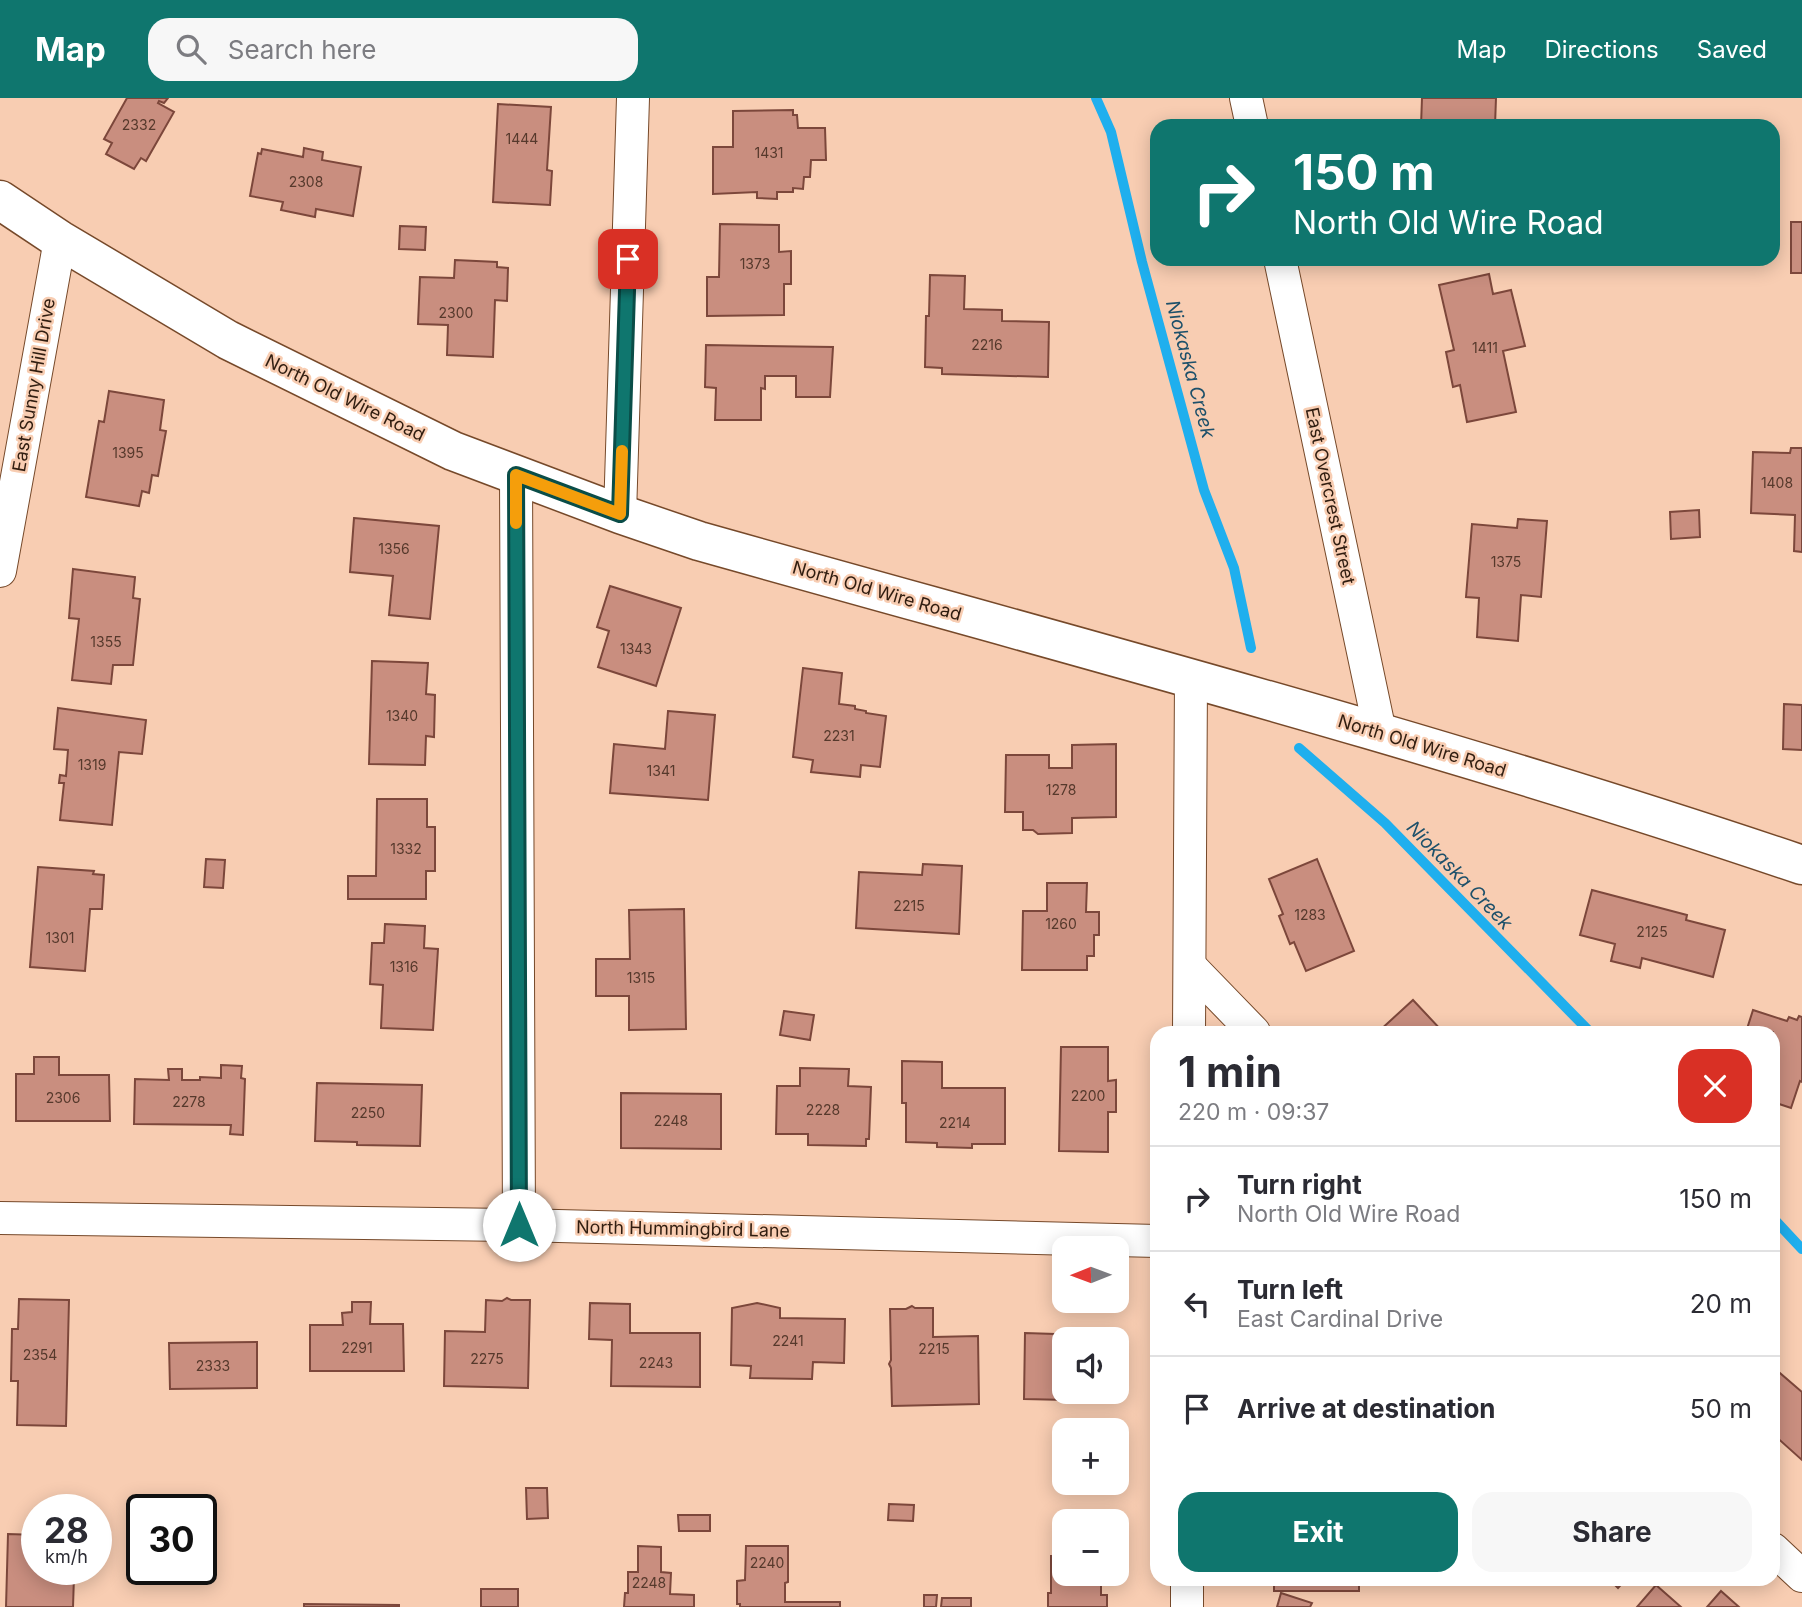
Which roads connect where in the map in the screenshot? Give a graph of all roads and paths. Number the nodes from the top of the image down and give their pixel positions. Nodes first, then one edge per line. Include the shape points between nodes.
1 (633, 98) edge
2 (1246, 98) edge
3 (1250, 119) edge
4 (0, 200) edge
5 (60, 240) junction
6 (1281, 266) edge
7 (516, 475) junction
8 (620, 514) junction
9 (0, 571) edge
10 (1191, 679) junction
11 (1380, 732) junction
12 (1802, 865) edge
13 (1189, 966) junction
14 (1189, 1026) edge
15 (1248, 1026) edge
16 (0, 1218) edge
17 (519, 1225) junction
18 (1150, 1241) edge
19 (1780, 1556) edge
20 (1802, 1576) edge
21 (1187, 1586) edge
22 (1186, 1607) edge

1 - 8 street
2 - 3 street
4 - 5 street, North Old Wire Road
5 - 7 street, North Old Wire Road via 228,340 453,451
5 - 9 street, East Sunny Hill Drive
6 - 11 street, East Overcrest Street
7 - 8 street, North Old Wire Road
7 - 17 street
8 - 10 street, North Old Wire Road via 713,545
10 - 11 street, North Old Wire Road
10 - 13 street
11 - 12 street, North Old Wire Road
13 - 14 street
13 - 15 street
16 - 17 street, North Hummingbird Lane
17 - 18 street, North Hummingbird Lane
19 - 20 street
21 - 22 street

